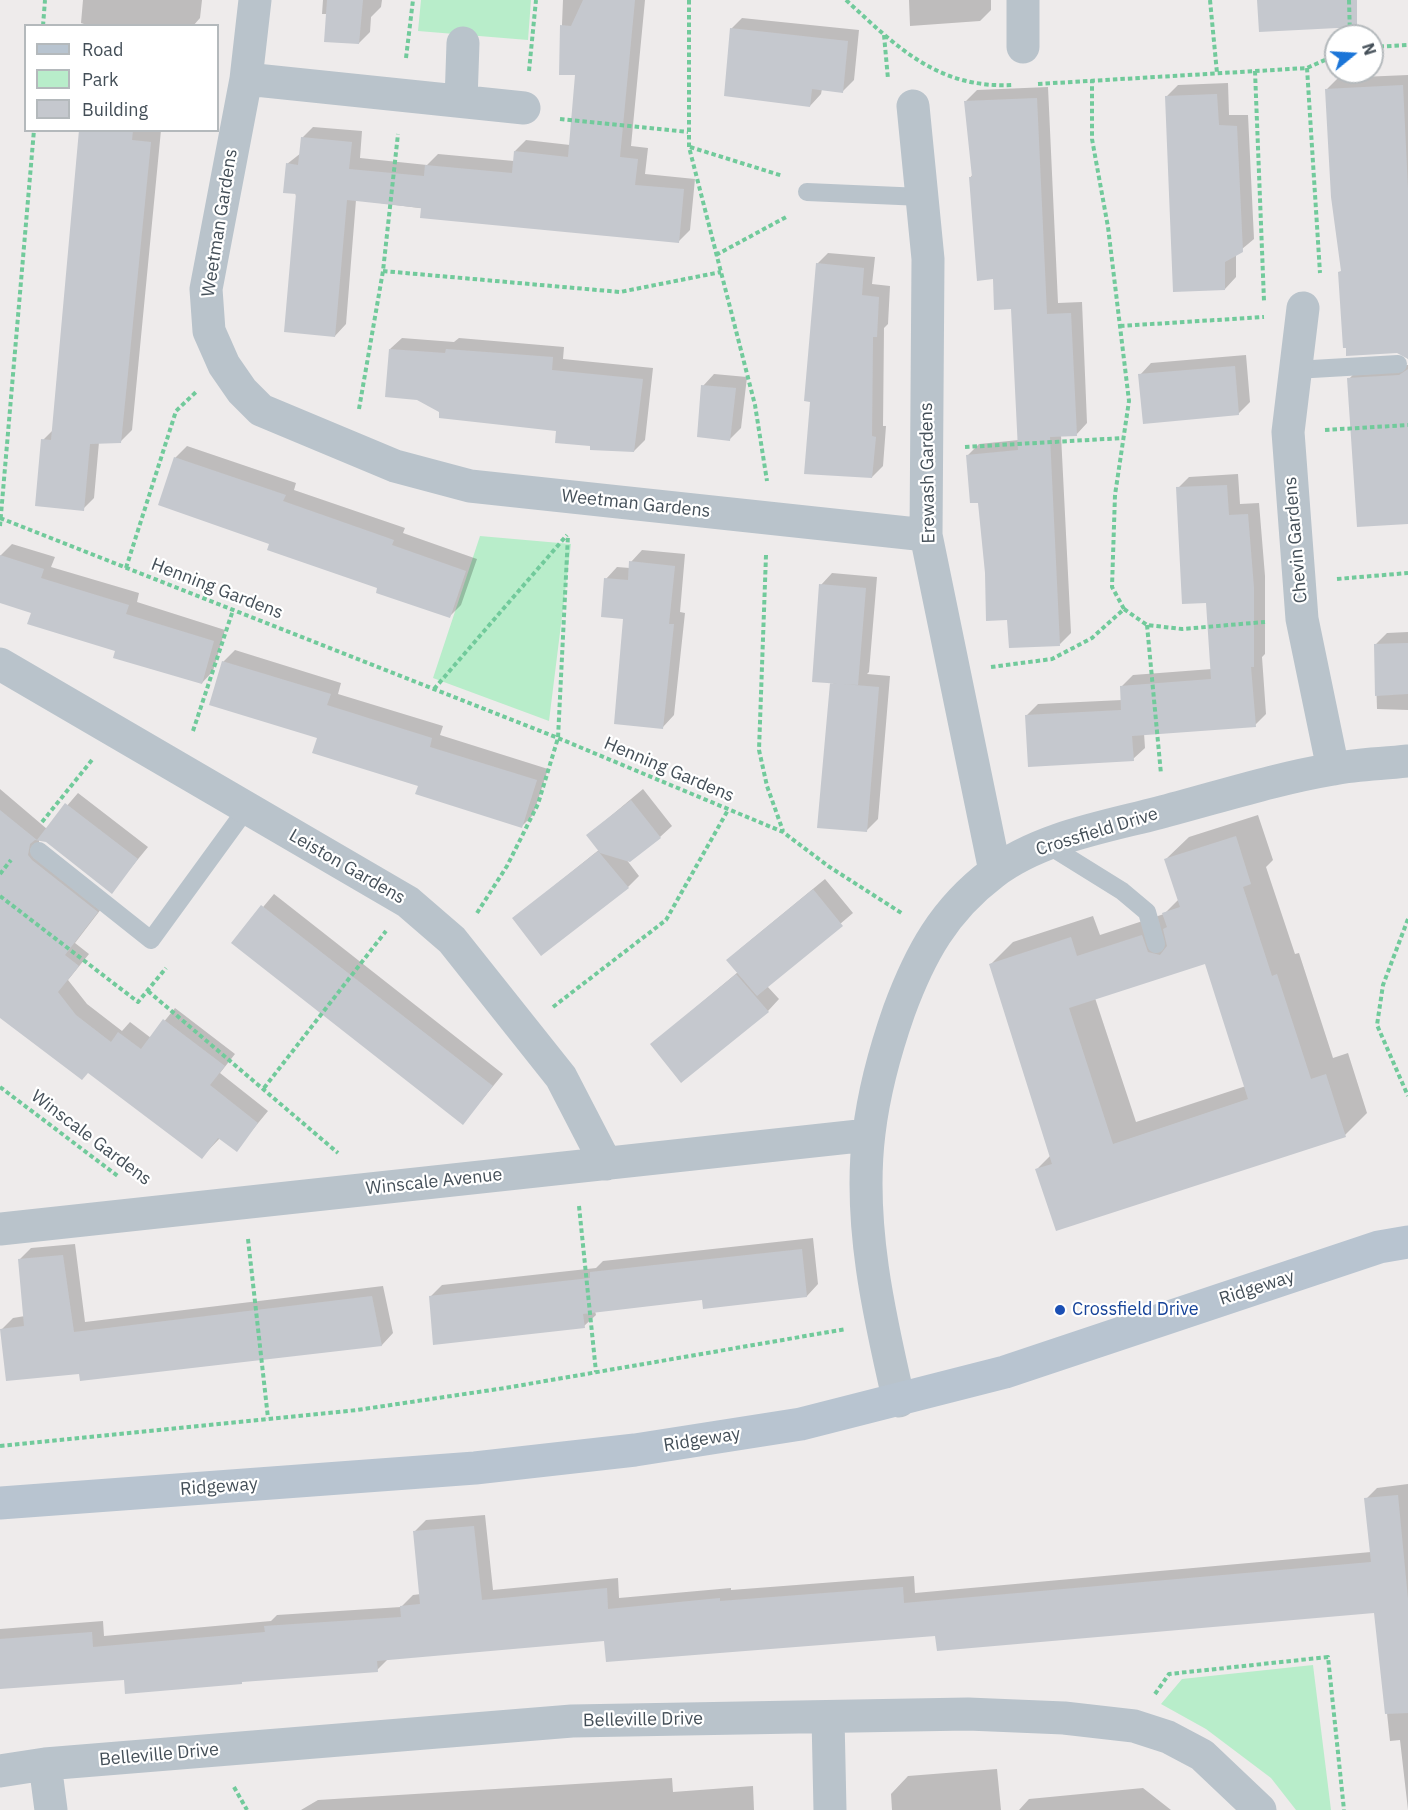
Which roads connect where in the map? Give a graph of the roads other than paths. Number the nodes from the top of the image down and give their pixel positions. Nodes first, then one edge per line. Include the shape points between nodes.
1 (255, 0) edge
2 (1023, 0) edge
3 (463, 44) dead end
4 (1023, 47) dead end
5 (246, 79) junction
6 (461, 101) junction
7 (913, 106) dead end
8 (525, 108) road end
9 (807, 192) road end
10 (922, 197) junction
11 (1303, 308) road end
12 (1398, 364) dead end
13 (1295, 370) junction
14 (926, 535) junction
15 (0, 664) edge
16 (1408, 761) edge
17 (1334, 769) junction
18 (247, 808) junction
19 (1048, 845) junction
20 (39, 850) dead end
21 (996, 871) junction
22 (1156, 944) dead end
23 (868, 1135) junction
24 (591, 1165) junction
25 (0, 1229) edge
26 (1408, 1229) edge
27 (1394, 1245) edge
28 (899, 1401) junction
29 (0, 1503) edge
30 (828, 1717) junction
31 (45, 1764) junction
32 (0, 1772) edge
33 (51, 1810) edge
34 (830, 1810) edge
35 (1260, 1810) edge

1 - 5 street, Weetman Gardens
2 - 4 street
3 - 6 street
5 - 6 street
5 - 14 street, Weetman Gardens via 206,289 209,331 224,365 261,410 395,466 470,486
6 - 8 street
7 - 10 street, Erewash Gardens
9 - 10 lane
10 - 14 street, Erewash Gardens via 928,259
11 - 13 street, Chevin Gardens
12 - 13 lane
13 - 17 street, Chevin Gardens via 1288,432 1302,619
14 - 21 street, Erewash Gardens
15 - 18 street, Leiston Gardens
16 - 17 street, Crossfield Drive
17 - 19 street, Crossfield Drive
18 - 20 lane via 151,940
18 - 24 street, Leiston Gardens via 408,902 452,940 561,1077
19 - 21 street, Crossfield Drive
19 - 22 lane via 1122,891 1147,912
21 - 23 street, Crossfield Drive via 962,899 933,935 887,1047
23 - 24 street, Winscale Avenue
23 - 28 street, Crossfield Drive via 866,1191 881,1323
24 - 25 street, Winscale Avenue
26 - 27 street, Ridgeway
27 - 28 street, Ridgeway via 1005,1372
28 - 29 street, Ridgeway via 801,1424 635,1450 475,1468
30 - 31 street, Belleville Drive via 572,1721
30 - 34 street
30 - 35 street, Belleville Drive via 968,1714 1134,1726 1168,1737 1202,1755
31 - 32 street, Belleville Drive
31 - 33 street

